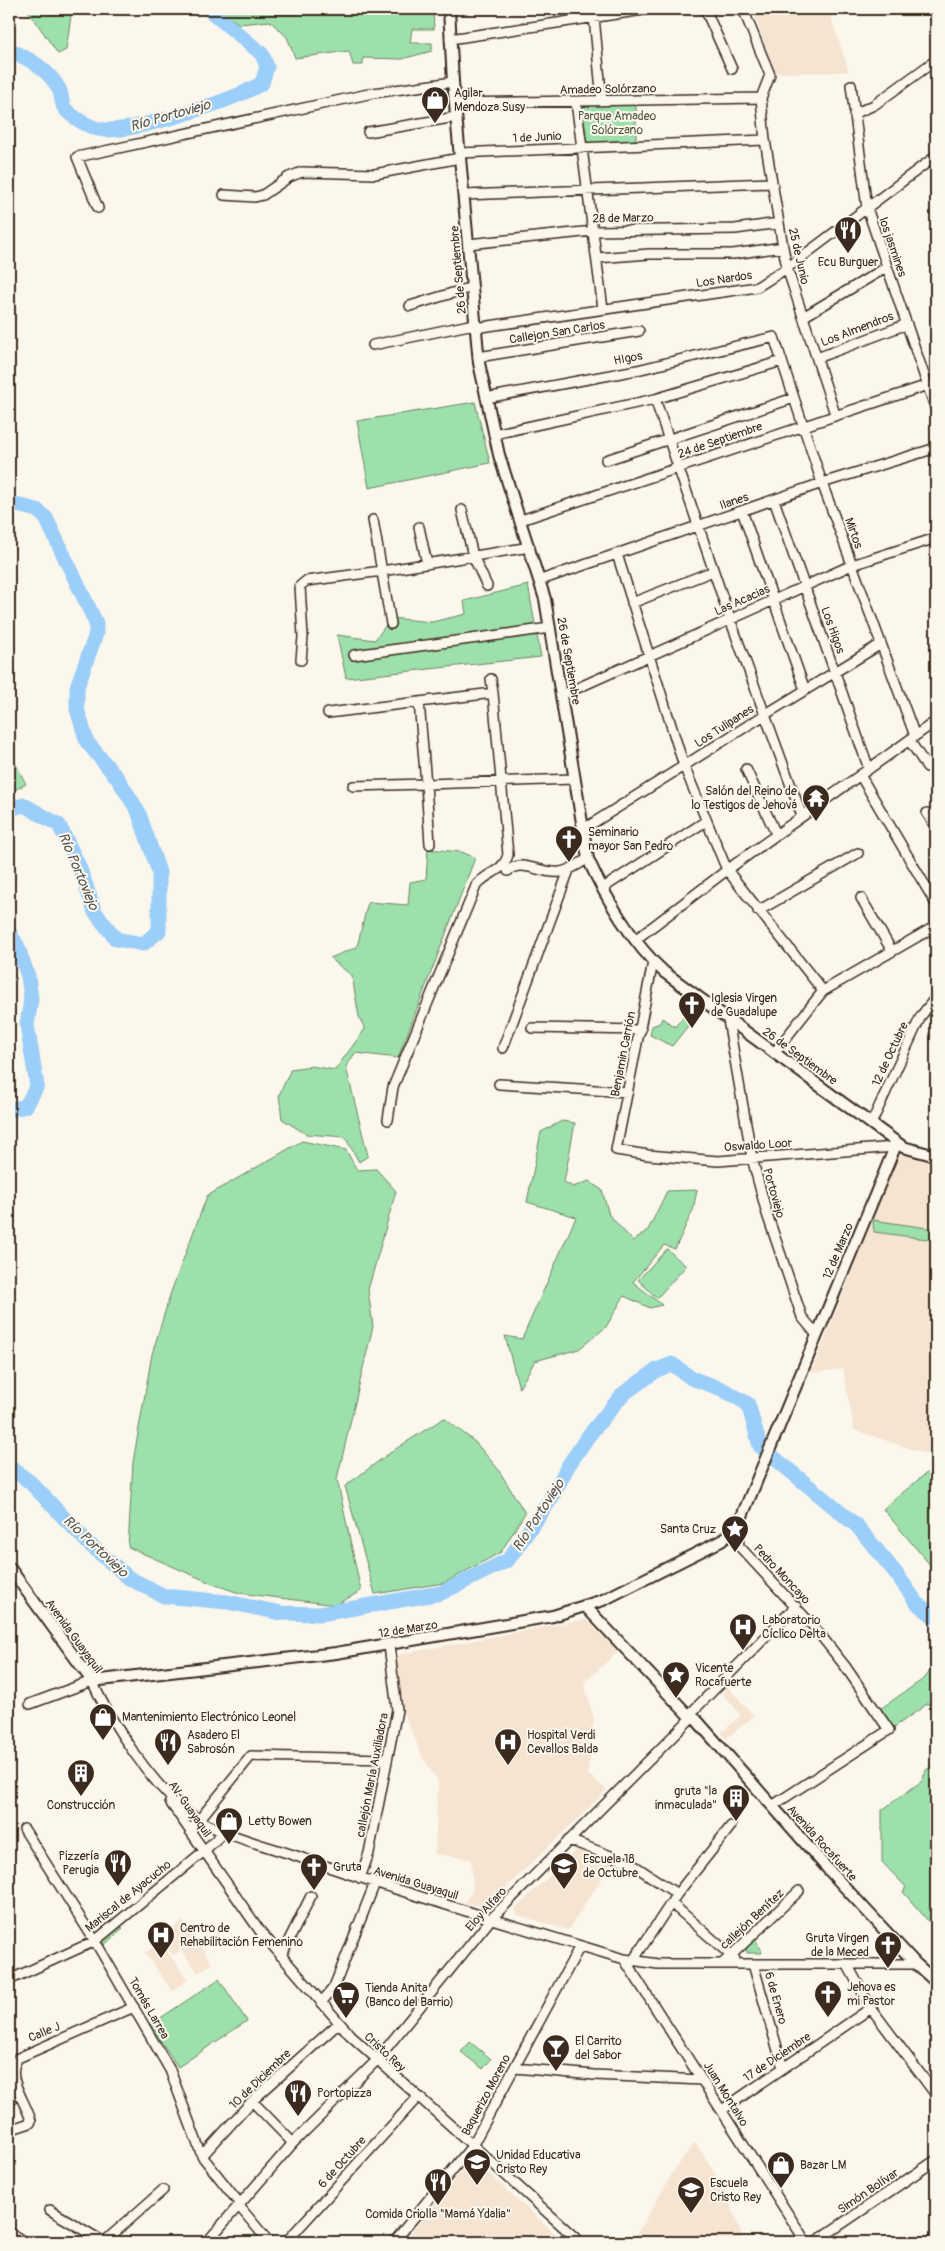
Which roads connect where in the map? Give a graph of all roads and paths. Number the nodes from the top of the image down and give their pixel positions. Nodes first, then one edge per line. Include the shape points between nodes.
1 (449, 9) edge
2 (650, 9) edge
3 (705, 9) edge
4 (743, 9) edge
5 (594, 17) junction
6 (450, 39) junction
7 (936, 60) edge
8 (732, 69) dead end
9 (453, 82) junction
10 (851, 85) dead end
11 (762, 98) junction
12 (602, 101) junction
13 (576, 102) junction
14 (455, 103) junction
15 (854, 114) junction
16 (456, 117) junction
17 (368, 132) dead end
18 (766, 140) junction
19 (582, 147) junction
20 (460, 156) junction
21 (936, 156) edge
22 (772, 182) junction
23 (587, 189) junction
24 (224, 195) dead end
25 (464, 195) junction
26 (98, 208) dead end
27 (867, 208) junction
28 (779, 223) junction
29 (593, 231) junction
30 (468, 244) junction
31 (783, 247) junction
32 (597, 258) junction
33 (887, 267) junction
34 (787, 268) junction
35 (472, 287) junction
36 (410, 306) dead end
37 (603, 309) junction
38 (803, 317) junction
39 (907, 324) junction
40 (475, 326) junction
41 (639, 332) dead end
42 (774, 338) joint
43 (373, 345) dead end
44 (478, 357) junction
45 (817, 358) junction
46 (782, 361) junction
47 (928, 385) junction
48 (486, 398) junction
49 (794, 398) junction
50 (655, 399) junction
51 (936, 410) edge
52 (835, 414) junction
53 (803, 424) junction
54 (494, 434) junction
55 (669, 437) junction
56 (936, 448) edge
57 (606, 460) dead end
58 (679, 468) junction
59 (822, 483) junction
60 (774, 500) junction
61 (462, 510) dead end
62 (742, 511) junction
63 (373, 520) dead end
64 (521, 520) junction
65 (419, 527) dead end
66 (698, 527) junction
67 (936, 538) edge
68 (530, 547) junction
69 (616, 554) junction
70 (474, 556) junction
71 (426, 564) junction
72 (852, 565) junction
73 (713, 571) junction
74 (382, 572) junction
75 (541, 580) junction
76 (487, 586) dead end
77 (804, 587) junction
78 (772, 600) junction
79 (632, 603) junction
80 (730, 619) junction
81 (391, 624) dead end
82 (550, 628) junction
83 (881, 644) junction
84 (354, 655) dead end
85 (649, 656) junction
86 (301, 660) dead end
87 (835, 672) junction
88 (491, 679) dead end
89 (805, 690) junction
90 (492, 693) junction
91 (562, 695) junction
92 (420, 702) junction
93 (328, 713) dead end
94 (766, 714) junction
95 (936, 721) edge
96 (912, 738) junction
97 (684, 766) junction
98 (927, 767) dead end
99 (746, 769) dead end
100 (869, 769) junction
101 (860, 775) junction
102 (574, 779) junction
103 (502, 781) junction
104 (426, 784) junction
105 (353, 786) dead end
106 (927, 813) dead end
107 (802, 816) junction
108 (706, 821) junction
109 (936, 828) edge
110 (582, 830) junction
111 (776, 834) junction
112 (430, 844) dead end
113 (858, 853) dead end
114 (588, 859) junction
115 (569, 870) junction
116 (727, 870) junction
117 (508, 871) dead end
118 (603, 888) junction
119 (861, 898) dead end
120 (936, 904) edge
121 (758, 911) junction
122 (936, 926) edge
123 (635, 940) junction
124 (892, 951) junction
125 (653, 962) junction
126 (823, 991) junction
127 (936, 997) edge
128 (728, 1020) junction
129 (532, 1028) dead end
130 (641, 1030) junction
131 (503, 1048) dead end
132 (774, 1053) junction
133 (499, 1084) dead end
134 (628, 1092) junction
135 (388, 1120) dead end
136 (871, 1124) junction
137 (897, 1144) junction
138 (616, 1150) joint
139 (936, 1156) edge
140 (752, 1158) junction
141 (817, 1335) junction
142 (737, 1528) junction
143 (9, 1567) edge
144 (590, 1605) junction
145 (796, 1606) junction
146 (389, 1645) junction
147 (92, 1681) junction
148 (30, 1704) dead end
149 (692, 1715) junction
150 (387, 1759) junction
151 (156, 1781) junction
152 (772, 1806) junction
153 (201, 1821) junction
154 (732, 1826) dead end
155 (24, 1829) dead end
156 (225, 1831) junction
157 (190, 1832) junction
158 (569, 1840) junction
159 (204, 1851) junction
160 (360, 1878) junction
161 (375, 1883) junction
162 (799, 1891) dead end
163 (677, 1894) junction
164 (311, 1896) dead end
165 (671, 1903) junction
166 (491, 1919) junction
167 (95, 1941) junction
168 (580, 1946) junction
169 (281, 1956) junction
170 (731, 1956) junction
171 (628, 1960) junction
172 (722, 1964) junction
173 (741, 1964) junction
174 (753, 1964) junction
175 (847, 1964) junction
176 (916, 1964) junction
177 (932, 1973) edge
178 (9, 1980) edge
179 (936, 1982) edge
180 (321, 2003) junction
181 (134, 2007) junction
182 (871, 2008) junction
183 (338, 2023) junction
184 (376, 2061) junction
185 (514, 2068) junction
186 (783, 2068) junction
187 (702, 2080) junction
188 (936, 2095) edge
189 (417, 2098) junction
190 (252, 2101) junction
191 (722, 2110) junction
192 (9, 2130) edge
193 (293, 2144) junction
194 (472, 2146) junction
195 (202, 2156) junction
196 (936, 2160) edge
197 (163, 2190) dead end
198 (239, 2205) junction
199 (50, 2210) dead end
200 (9, 2232) edge
201 (24, 2242) edge
202 (104, 2242) edge
203 (207, 2242) edge
204 (269, 2242) edge
205 (286, 2242) edge
206 (394, 2242) edge
207 (580, 2242) edge
208 (806, 2242) edge
209 (814, 2242) edge

1 - 6 street, 26 de Septiembre
2 - 5 street
3 - 8 street
4 - 11 street via 770,75
5 - 6 street
5 - 12 street
6 - 9 street, 26 de Septiembre
7 - 15 street via 874,105
9 - 14 street, 26 de Septiembre
9 - 26 street via 373,93 77,157
10 - 15 street, los jasmines
11 - 12 street, Amadeo Solórzano
11 - 18 street, 25 de Junio
12 - 13 street, Amadeo Solórzano
13 - 14 street, Amadeo Solórzano
13 - 19 street
14 - 16 street, 26 de Septiembre
15 - 27 street, los jasmines
16 - 17 street
16 - 20 street, 26 de Septiembre
18 - 19 street, 1 de Junio
18 - 22 street, 25 de Junio
19 - 20 street, 1 de Junio
19 - 23 street
20 - 24 street, 1 de Junio via 375,174 302,172 264,195
20 - 25 street, 26 de Septiembre
21 - 27 street, Los Nardos
22 - 23 street
22 - 28 street, 25 de Junio
23 - 25 street
23 - 29 street
25 - 30 street, 26 de Septiembre
27 - 33 street, los jasmines
27 - 34 street, Los Nardos
28 - 29 street, 28 de Marzo via 735,228
28 - 31 street, 25 de Junio
29 - 30 street, 28 de Marzo
29 - 32 street
30 - 35 street, 26 de Septiembre
31 - 32 street via 732,254
31 - 34 street, 25 de Junio
32 - 37 street
33 - 38 street
33 - 39 street, los jasmines
34 - 37 street, Los Nardos via 749,289
34 - 38 street, 25 de Junio
35 - 36 street
35 - 40 street, 26 de Septiembre
37 - 40 street, Los Nardos
38 - 45 street, 25 de Junio
39 - 45 street, Los Almendros
39 - 47 street, los jasmines
40 - 43 street, Los Nardos
40 - 44 street, 26 de Septiembre
41 - 44 street, Callejon San Carlos
42 - 46 street, Mirtos
42 - 48 street, HIgos via 637,370
44 - 48 street, 26 de Septiembre
45 - 52 street, 25 de Junio
46 - 49 street, Mirtos
46 - 50 street
47 - 51 street, los jasmines
47 - 52 street, 24 de Septiembre
48 - 54 street, 26 de Septiembre
49 - 53 street, Mirtos
49 - 55 street
50 - 54 street
50 - 55 street
52 - 53 street, 24 de Septiembre
53 - 58 street, 24 de Septiembre
53 - 59 street, Mirtos
54 - 64 street, 26 de Septiembre
55 - 57 street
55 - 58 street
56 - 59 street, Ilanes
58 - 64 street, 24 de Septiembre
58 - 66 street
59 - 60 street, Ilanes
59 - 72 street, Mirtos
60 - 62 street, Ilanes
60 - 77 street, Los Higos
61 - 70 street
62 - 66 street, Ilanes
62 - 78 street
63 - 74 street
64 - 68 street, 26 de Septiembre
65 - 71 street
66 - 69 street, Ilanes
66 - 73 street
67 - 72 street, Las Acacias
68 - 70 street
68 - 75 street, 26 de Septiembre
69 - 75 street, Ilanes
69 - 79 street
70 - 71 street
70 - 76 street
71 - 74 street
72 - 77 street, Las Acacias
72 - 83 street, Mirtos
73 - 79 street
73 - 80 street
74 - 81 street
74 - 86 street via 306,581 300,586
75 - 82 street, 26 de Septiembre
77 - 78 street, Las Acacias
77 - 87 street, Los Higos
78 - 80 street, Las Acacias
78 - 89 street
79 - 85 street
80 - 85 street, Las Acacias
80 - 94 street
82 - 84 street
82 - 91 street, 26 de Septiembre
83 - 87 street, Los Tulipanes
83 - 96 street, Mirtos
85 - 91 street, Las Acacias
85 - 97 street
87 - 89 street, Los Tulipanes
87 - 100 street, Los Higos
88 - 90 street
89 - 94 street, Los Tulipanes
90 - 92 street
90 - 103 street
91 - 102 street, 26 de Septiembre
92 - 93 street
92 - 104 street
94 - 97 street, Los Tulipanes
94 - 107 street
95 - 96 street
96 - 98 street, Mirtos
96 - 100 street
97 - 108 street
97 - 110 street, Los Tulipanes
99 - 111 street
100 - 101 street
101 - 107 street
101 - 120 street
102 - 103 street
102 - 110 street, 26 de Septiembre
103 - 104 street
103 - 135 street via 506,862 495,872 482,877 476,886 393,1087
104 - 105 street
104 - 112 street
106 - 109 street
107 - 111 street
108 - 116 street
108 - 118 street
110 - 114 street, 26 de Septiembre
111 - 116 street
113 - 121 street
114 - 115 street
114 - 118 street, 26 de Septiembre
115 - 117 street via 548,872 516,865
115 - 131 street
116 - 121 street
116 - 123 street
118 - 123 street, 26 de Septiembre
119 - 124 street
121 - 126 street
122 - 124 street
123 - 125 street, 26 de Septiembre
124 - 126 street
125 - 128 street, 26 de Septiembre
125 - 130 street, Benjamin Carrión
126 - 132 street
127 - 136 street, 12 de Octubre via 922,1016
128 - 132 street, 26 de Septiembre
128 - 140 street, Portoviejo
129 - 130 street
130 - 134 street, Benjamin Carrión
132 - 136 street, 26 de Septiembre
133 - 134 street
134 - 138 street, Benjamin Carrión
136 - 137 street, 26 de Septiembre
137 - 139 street, 26 de Septiembre
137 - 140 street, Oswaldo Loor
137 - 141 street, 12 de Marzo
138 - 140 street, Oswaldo Loor via 687,1159
140 - 141 street, Portoviejo via 802,1317
141 - 142 street, 12 de Marzo
142 - 144 street, 12 de Marzo via 728,1537
142 - 145 street, Pedro Moncayo via 739,1546
143 - 147 street, Avenida Guayaquil
144 - 146 street, 12 de Marzo via 522,1622
144 - 149 street, Avenida Rocafuerte
145 - 149 street, Eloy Alfaro
145 - 152 street, Pedro Moncayo via 845,1666 889,1730
146 - 147 street, 12 de Marzo
146 - 150 street, callejón María Auxiliadora via 397,1702
147 - 148 street, 12 de Marzo
147 - 151 street, Avenida Guayaquil via 121,1731
149 - 152 street, Avenida Rocafuerte
149 - 158 street, Eloy Alfaro
150 - 153 street via 251,1756
150 - 160 street, callejón María Auxiliadora via 369,1853
151 - 153 street, Avenida Guayaquil via 179,1805
151 - 157 street, AV. Guayaquil
152 - 176 street, Avenida Rocafuerte
153 - 156 street, Avenida Guayaquil
153 - 157 street
154 - 163 street
155 - 167 street, Tomás Larrea
156 - 159 street, Mariscal de Ayacucho
156 - 160 street, Avenida Guayaquil
157 - 159 street, AV. Guayaquil
158 - 163 street via 632,1864
158 - 166 street, Eloy Alfaro
159 - 167 street, Mariscal de Ayacucho
159 - 169 street, Cristo Rey
160 - 161 street, Avenida Guayaquil
161 - 166 street, Avenida Guayaquil
161 - 180 street via 334,1987
162 - 170 street, callejón Benítez
163 - 165 street
164 - 169 street
165 - 170 street
165 - 171 street
166 - 168 street, Avenida Guayaquil
166 - 184 street, Eloy Alfaro
167 - 178 street, Mariscal de Ayacucho
167 - 181 street, Tomás Larrea
168 - 171 street, Avenida Guayaquil
168 - 185 street, Baquerizo Moreno
169 - 180 street, Cristo Rey
170 - 172 street, callejón Benítez
170 - 173 street
171 - 172 street, Avenida Guayaquil
171 - 187 street, Juan Montalvo
172 - 173 street, Avenida Guayaquil
173 - 174 street, Avenida Guayaquil
174 - 175 street, Avenida Guayaquil
174 - 186 street, 6 de Enero
175 - 176 street, Avenida Guayaquil
175 - 182 street
176 - 177 street, Avenida Rocafuerte
177 - 179 street, Avenida Rocafuerte
180 - 183 street, Cristo Rey
181 - 192 street, Calle J via 18,2058 14,2066 14,2080 29,2113 30,2123
181 - 195 street, Tomás Larrea via 176,2083
182 - 186 street, 17 de Diciembre
182 - 188 street
183 - 184 street, Cristo Rey
183 - 190 street, 10 de Diciembre
184 - 189 street, Cristo Rey
184 - 193 street, Eloy Alfaro
185 - 187 street
185 - 194 street, Baquerizo Moreno
186 - 191 street, 17 de Diciembre
187 - 191 street, Juan Montalvo
189 - 194 street, Cristo Rey
189 - 205 street, 6 de Octubre
190 - 193 street
190 - 195 street, 10 de Diciembre
191 - 208 street, Juan Montalvo
193 - 198 street, Eloy Alfaro
194 - 206 street, Baquerizo Moreno
194 - 207 street, Cristo Rey
195 - 198 street, Tomás Larrea
196 - 209 street, Simón Bolívar
197 - 202 street
198 - 203 street, Eloy Alfaro
198 - 204 street, Tomás Larrea
199 - 202 street
200 - 201 street

